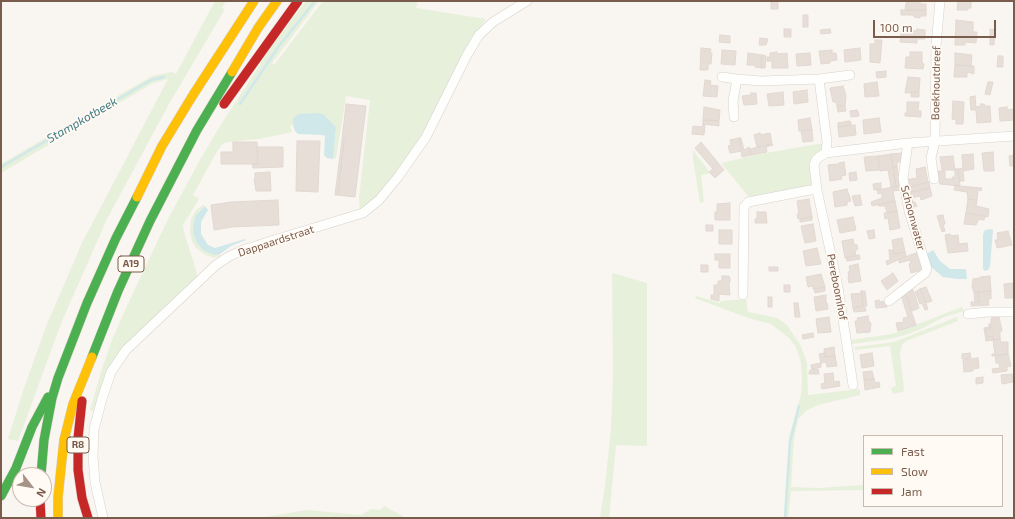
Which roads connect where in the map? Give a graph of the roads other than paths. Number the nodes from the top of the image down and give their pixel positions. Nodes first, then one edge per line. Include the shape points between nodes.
1 (254, 1) edge
2 (277, 1) edge
3 (298, 1) edge
4 (527, 1) edge
5 (940, 1) edge
6 (850, 75) dead end
7 (722, 77) dead end
8 (819, 78) junction
9 (737, 79) junction
10 (734, 116) dead end
11 (1014, 136) edge
12 (935, 141) junction
13 (908, 144) junction
14 (826, 153) junction
15 (182, 159) junction
16 (934, 179) dead end
17 (817, 190) junction
18 (743, 295) dead end
19 (889, 301) dead end
20 (1014, 312) edge
21 (968, 314) dead end
22 (85, 371) junction
23 (58, 378) junction
24 (853, 385) dead end
25 (42, 467) edge
26 (1, 496) edge
27 (40, 507) edge
28 (41, 518) edge
29 (58, 518) edge
30 (88, 518) edge
31 (103, 518) edge

1 - 23 highway, A19 via 193,95 147,174 87,303
2 - 15 highway, A19 via 258,28
3 - 15 highway
4 - 31 street, Dappaardstraat via 493,22 479,36 426,137 379,200 363,213 243,250 228,257 216,265 126,350 111,372 94,429 95,482
5 - 12 street, Boekhoutdreef via 936,46
6 - 8 street
7 - 9 street
8 - 9 street via 761,81
8 - 14 street via 827,142
9 - 10 street via 733,100
11 - 12 street
12 - 13 street
12 - 16 street via 931,158
13 - 14 street
13 - 19 street, Schoonwater via 903,178 909,211 927,269
14 - 17 street, Pereboomhof via 816,160 814,166
15 - 22 highway, A19 via 150,221
17 - 18 street via 748,202 744,207
17 - 24 street, Pereboomhof via 838,287
20 - 21 street
22 - 29 highway, A19 via 64,440
22 - 30 highway, R8 via 78,438 78,470
23 - 25 highway via 44,440
23 - 26 highway via 32,427 16,468
27 - 28 highway

